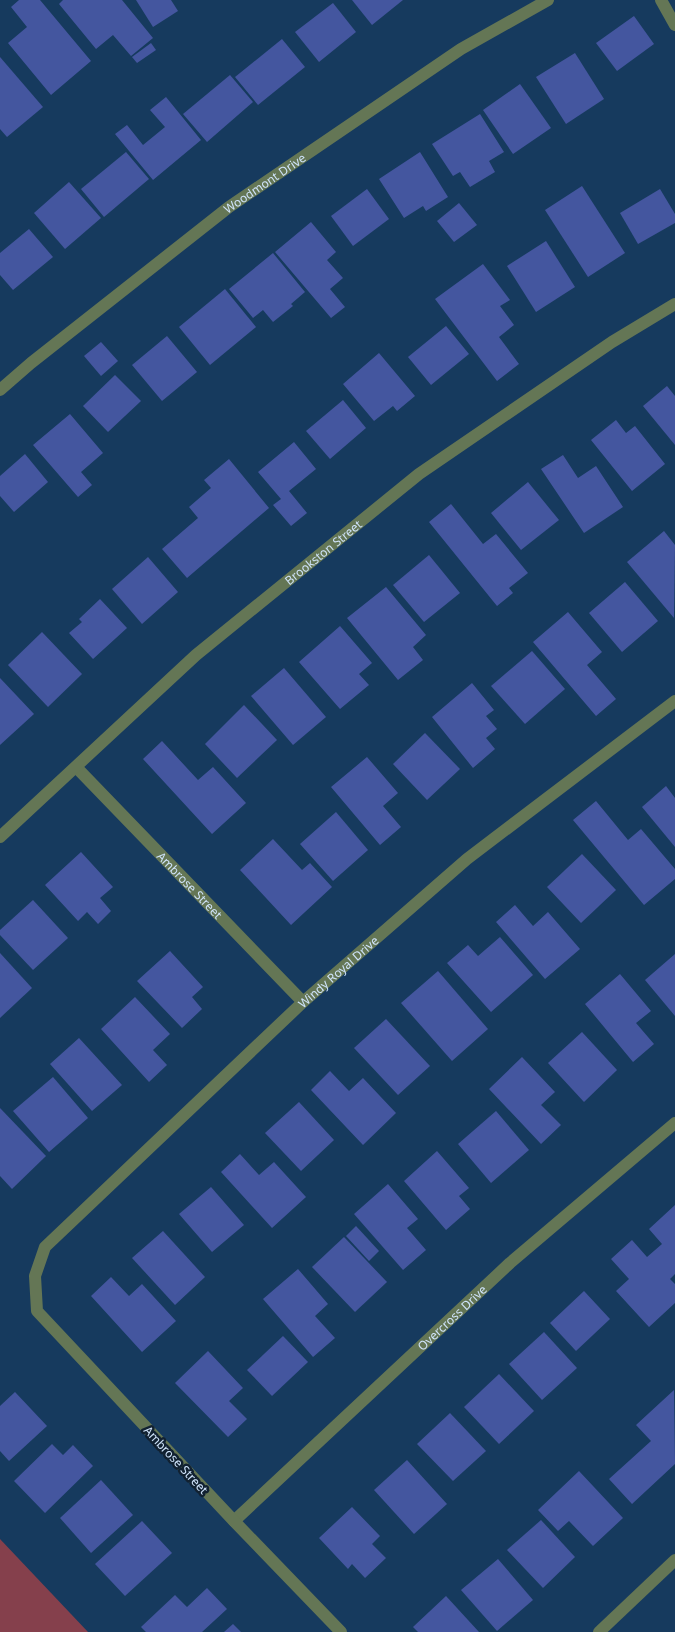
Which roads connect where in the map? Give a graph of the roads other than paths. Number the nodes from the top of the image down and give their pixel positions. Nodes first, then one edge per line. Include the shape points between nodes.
1 (548, 0) edge
2 (661, 0) edge
3 (675, 25) edge
4 (675, 304) edge
5 (0, 390) edge
6 (675, 701) edge
7 (76, 767) junction
8 (0, 837) edge
9 (304, 1002) junction
10 (675, 1123) edge
11 (35, 1276) joint
12 (234, 1521) junction
13 (675, 1560) edge
14 (341, 1632) edge
15 (599, 1632) edge

1 - 5 street, Woodmont Drive via 462,49 229,207
2 - 3 street
4 - 7 street, Brookston Street via 612,342 419,474 196,655
6 - 9 street, Windy Royal Drive via 467,859
7 - 8 street, Brookston Street
7 - 9 street, Ambrose Street
9 - 11 street, Windy Royal Drive via 45,1247
10 - 12 street, Overcross Drive via 510,1263
11 - 12 street, Ambrose Street via 37,1311
12 - 14 street, Ambrose Street
13 - 15 street

